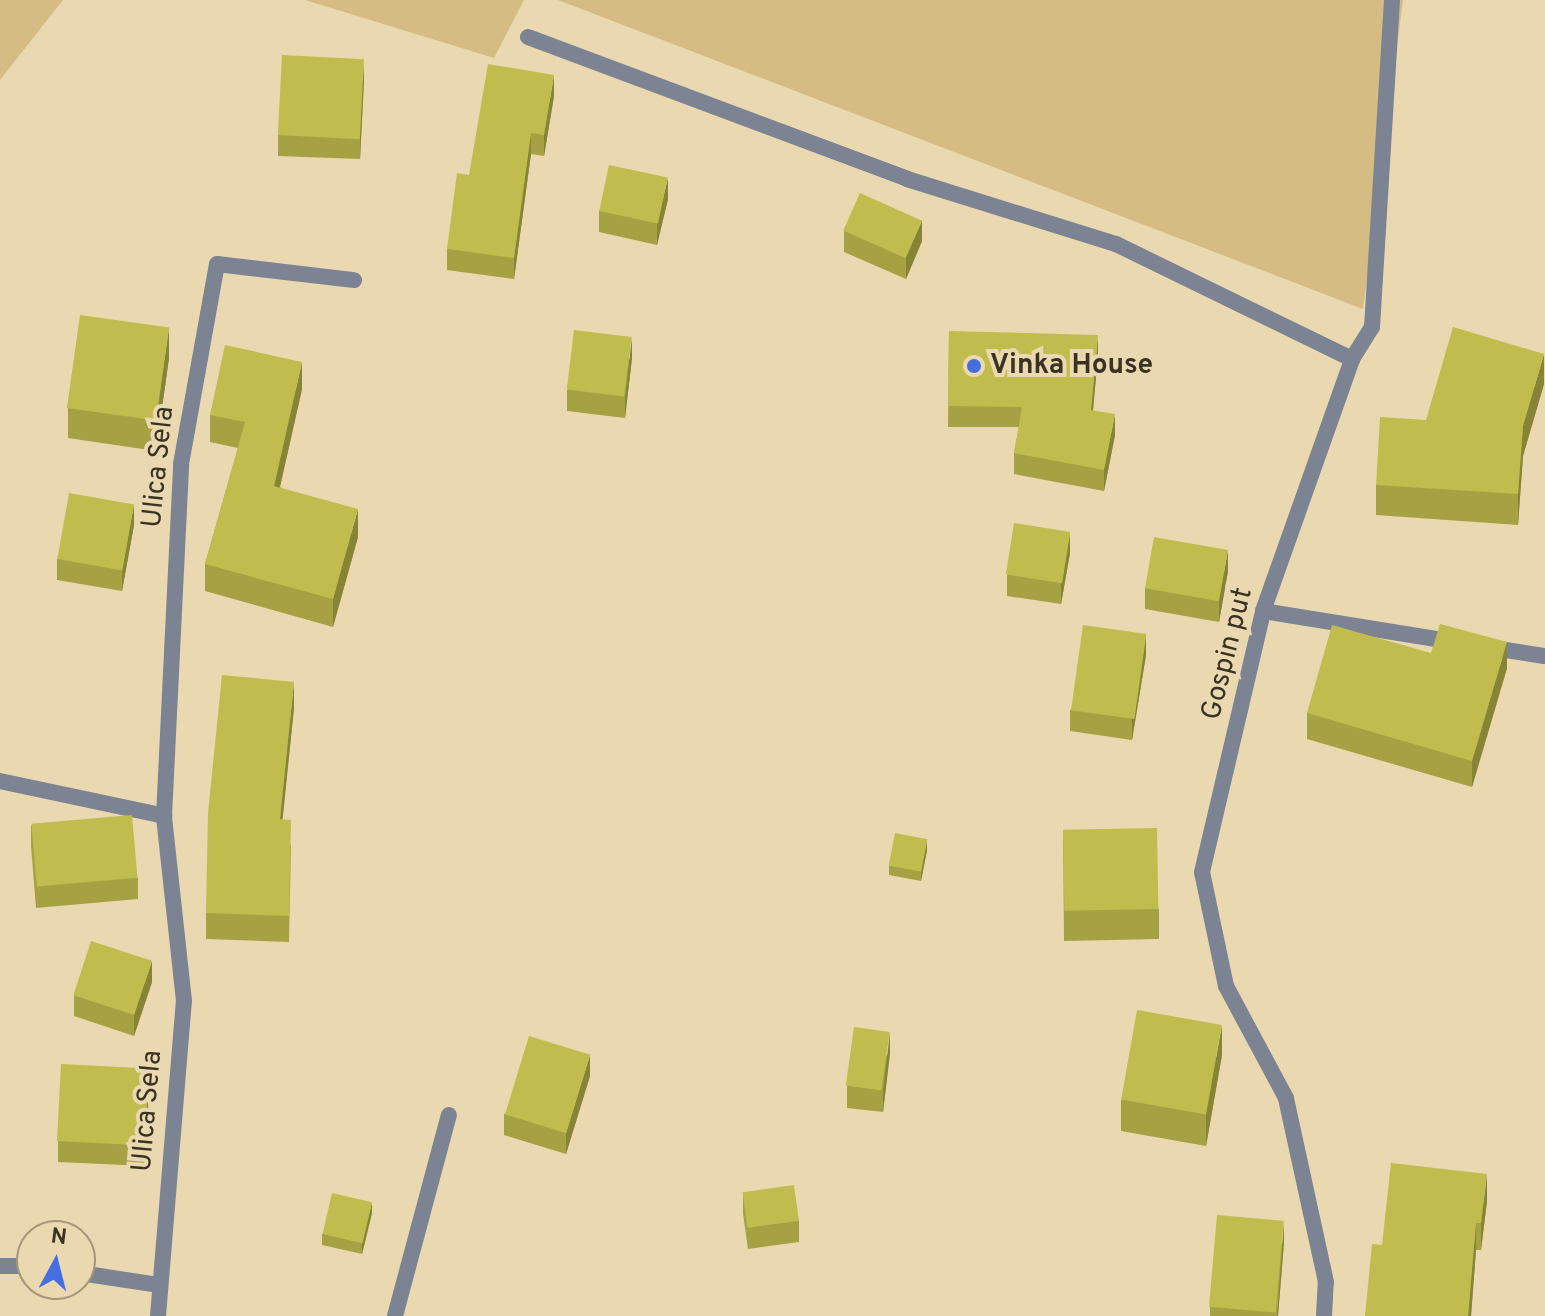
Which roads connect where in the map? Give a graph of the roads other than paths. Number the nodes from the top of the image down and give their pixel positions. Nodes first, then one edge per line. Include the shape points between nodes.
1 (1392, 0) edge
2 (528, 37) dead end
3 (354, 280) dead end
4 (1352, 359) junction
5 (1263, 611) junction
6 (1544, 656) edge
7 (0, 781) edge
8 (164, 816) junction
9 (449, 1115) dead end
10 (96, 1275) edge
11 (158, 1285) junction
12 (158, 1316) edge
13 (395, 1316) edge
14 (1324, 1316) edge

1 - 4 street, Gospin put via 1372,327
2 - 4 street via 907,179 1116,244
3 - 8 street, Ulica Sela via 217,264 181,464
4 - 5 street, Gospin put
5 - 6 street
5 - 14 street, Gospin put via 1202,872 1226,986 1286,1098 1326,1282
7 - 8 street
8 - 11 street, Ulica Sela via 184,1001
9 - 13 street
10 - 11 street
11 - 12 street, Ulica Sela

